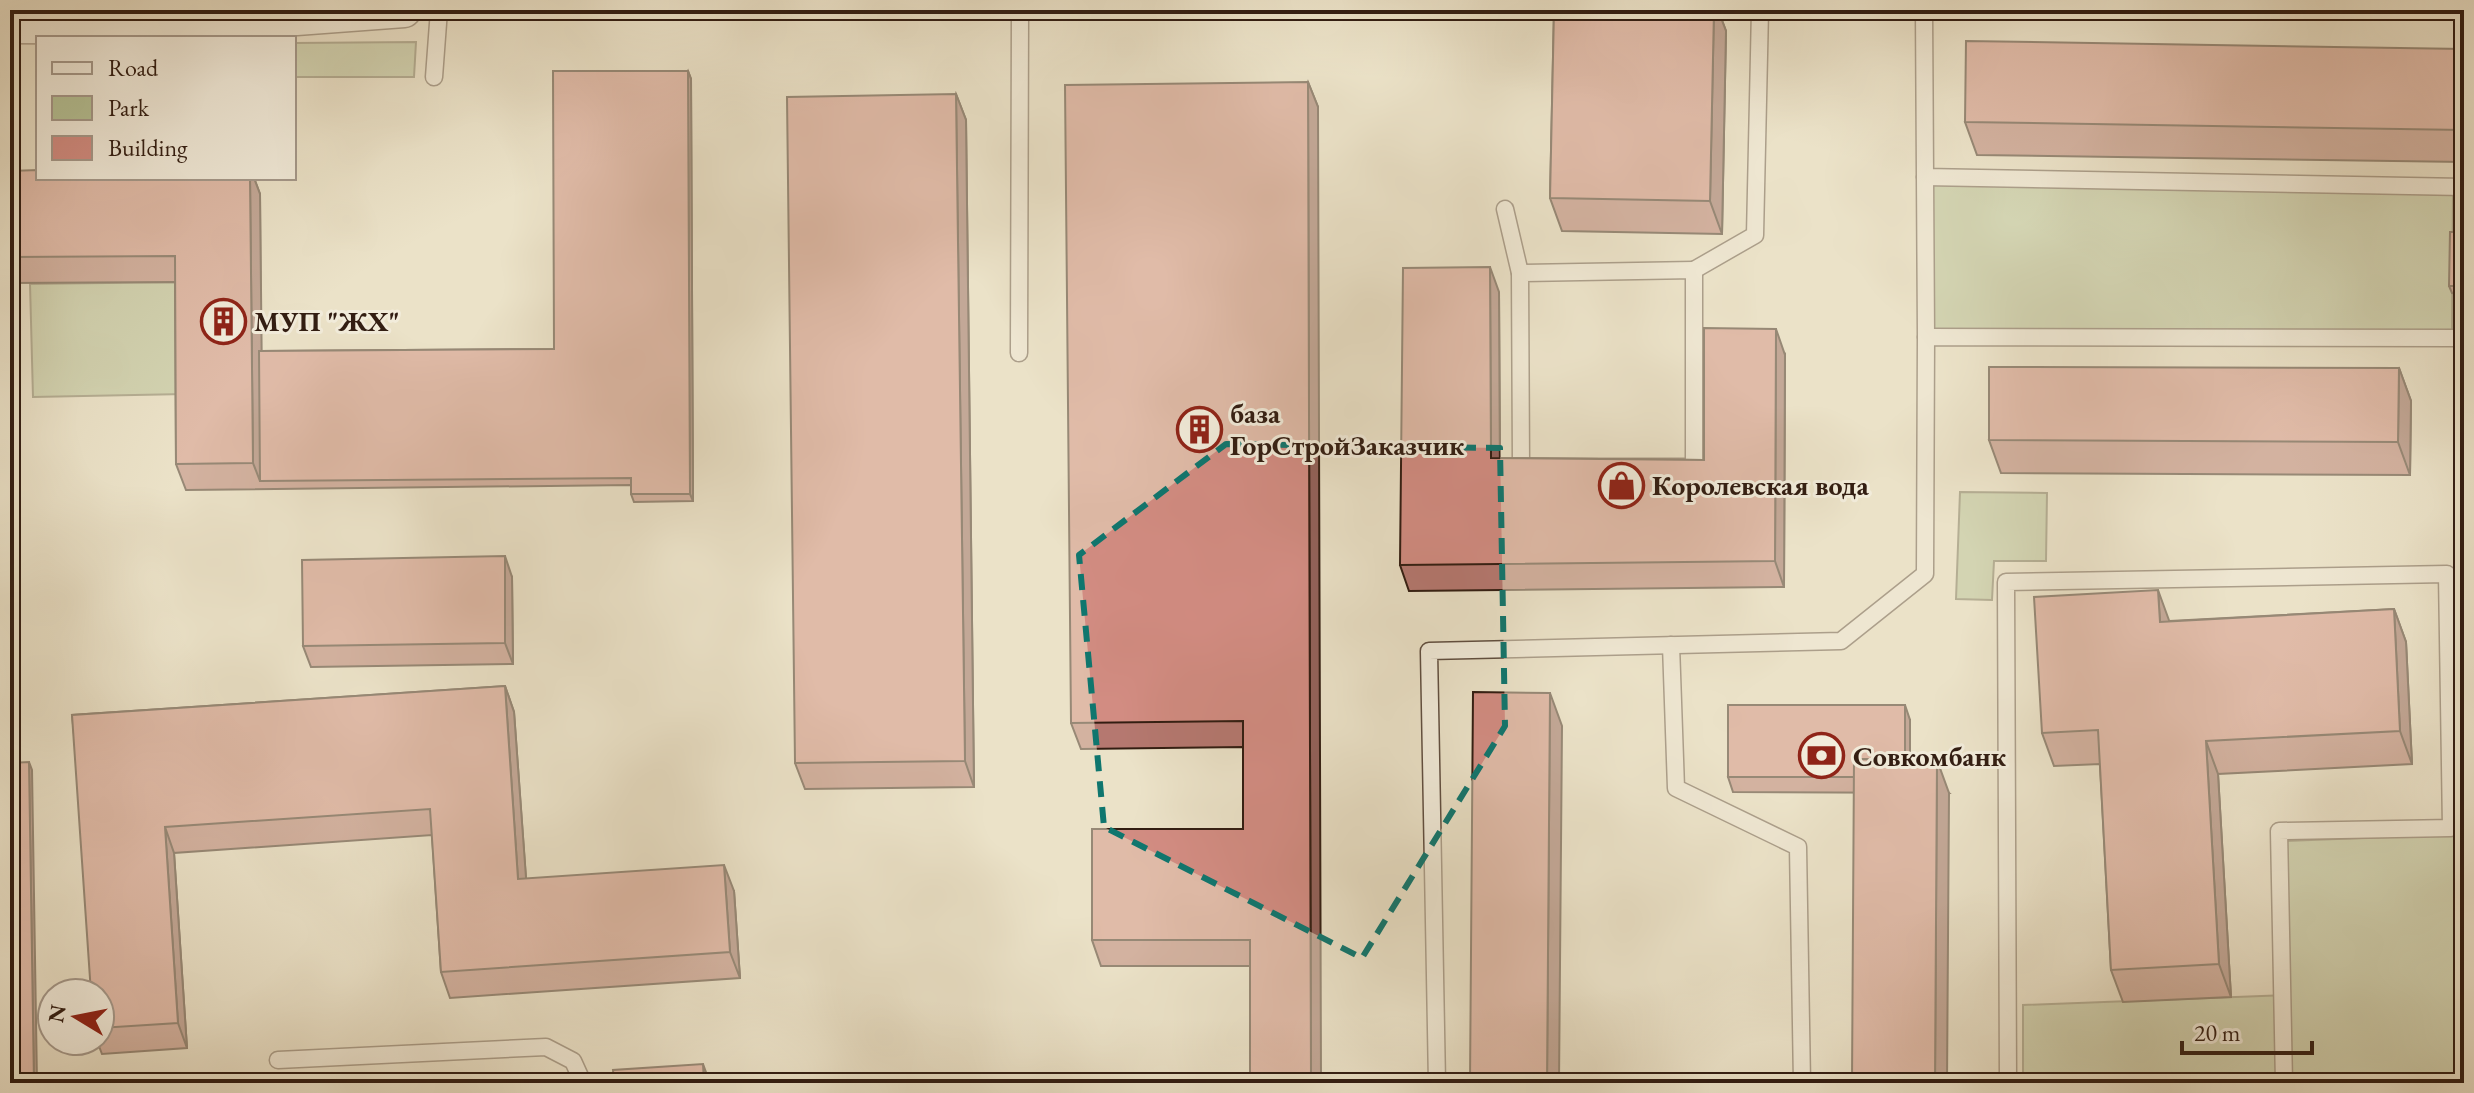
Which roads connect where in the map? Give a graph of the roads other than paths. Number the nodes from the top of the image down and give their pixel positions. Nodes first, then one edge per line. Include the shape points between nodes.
1 (404, 10) edge
2 (439, 10) edge
3 (1020, 10) edge
4 (1760, 10) edge
5 (1924, 10) edge
6 (175, 18) edge
7 (10, 26) edge
8 (434, 77) dead end
9 (1925, 177) junction
10 (2464, 187) edge
11 (1505, 209) dead end
12 (1694, 270) junction
13 (1520, 273) junction
14 (1926, 337) junction
15 (2464, 338) edge
16 (1019, 353) dead end
17 (1671, 645) junction
18 (278, 1060) dead end
19 (583, 1083) edge
20 (1437, 1083) edge
21 (1802, 1083) edge
22 (2008, 1083) edge
23 (2284, 1083) edge

1 - 6 street
2 - 8 lane
3 - 16 lane
4 - 12 lane via 1755,235
5 - 9 lane
6 - 7 street
9 - 10 lane
9 - 14 lane
11 - 13 lane
12 - 13 lane
12 - 13 lane via 1694,467 1521,467
14 - 15 lane
14 - 17 lane via 1925,574 1841,641
17 - 20 lane via 1429,651
17 - 21 lane via 1676,788 1798,847
18 - 19 lane via 546,1047 573,1061
22 - 23 lane via 2006,582 2447,574 2451,828 2279,831

